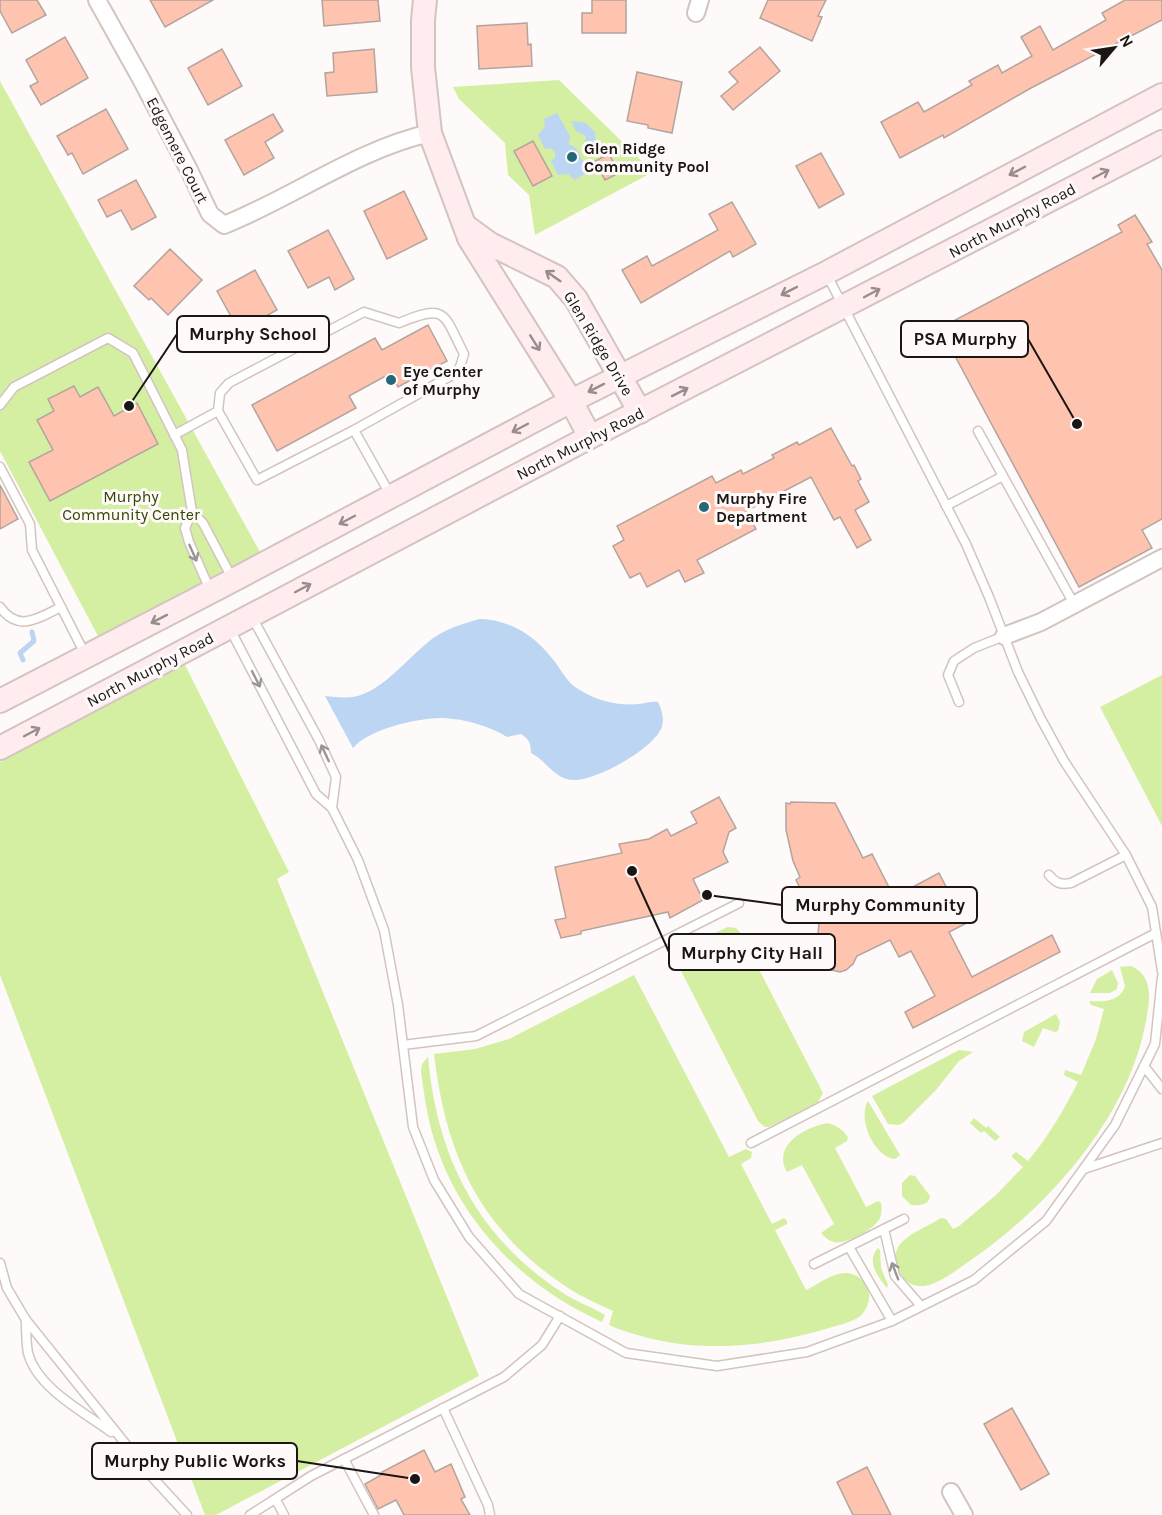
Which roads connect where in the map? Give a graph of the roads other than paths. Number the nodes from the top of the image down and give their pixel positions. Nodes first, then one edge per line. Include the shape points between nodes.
1 (97, 0) edge
2 (425, 0) edge
3 (1162, 95) edge
4 (430, 134) junction
5 (1162, 142) edge
6 (462, 224) junction
7 (826, 273) junction
8 (844, 308) junction
9 (621, 375) junction
10 (571, 401) junction
11 (0, 405) edge
12 (218, 411) junction
13 (640, 412) junction
14 (354, 430) junction
15 (978, 431) dead end
16 (174, 435) junction
17 (590, 437) junction
18 (0, 467) edge
19 (1003, 476) junction
20 (391, 496) junction
21 (946, 506) junction
22 (192, 512) junction
23 (1162, 558) edge
24 (233, 580) junction
25 (211, 592) junction
26 (1074, 604) junction
27 (61, 607) junction
28 (0, 608) edge
29 (251, 615) junction
30 (229, 627) junction
31 (1004, 636) junction
32 (87, 656) junction
33 (0, 701) edge
34 (959, 702) dead end
35 (0, 748) edge
36 (332, 808) junction
37 (1126, 855) junction
38 (1049, 875) dead end
39 (739, 903) dead end
40 (1156, 933) junction
41 (1162, 971) edge
42 (1162, 976) edge
43 (403, 1045) junction
44 (1144, 1066) junction
45 (1162, 1089) edge
46 (751, 1143) dead end
47 (1162, 1143) edge
48 (1084, 1169) junction
49 (904, 1219) dead end
50 (884, 1229) junction
51 (849, 1247) junction
52 (0, 1263) edge
53 (814, 1264) dead end
54 (921, 1306) junction
55 (560, 1316) junction
56 (26, 1320) junction
57 (892, 1321) junction
58 (443, 1408) junction
59 (124, 1441) junction
60 (344, 1459) junction
61 (951, 1492) dead end
62 (276, 1500) junction
63 (187, 1515) edge
64 (250, 1515) edge
65 (284, 1515) edge
66 (374, 1515) edge
67 (490, 1515) edge
68 (964, 1515) edge

1 - 4 street, Edgemere Court via 210,214 224,225 367,154
2 - 4 main road via 423,67
3 -> 7 main road
4 - 6 main road
8 -> 5 main road, North Murphy Road
9 -> 6 main road, Glen Ridge Drive via 576,298 557,277 490,244
6 -> 10 main road
7 - 8 lane
7 -> 9 main road
13 -> 8 main road, North Murphy Road
8 - 21 lane
9 -> 10 main road
9 - 13 main road, Glen Ridge Drive
10 - 17 main road
10 -> 20 main road
11 - 16 lane via 14,387 108,338 133,353
12 - 14 lane via 257,480
12 - 14 lane via 220,393 229,383 364,312 399,323 425,312 437,312 446,319 464,354 460,367
12 - 16 lane
13 - 17 main road, North Murphy Road
14 - 20 lane
15 - 19 lane
16 - 22 lane via 182,450
29 -> 17 main road, North Murphy Road
18 - 27 lane via 30,524 32,550
19 - 21 lane
19 - 26 lane
20 -> 24 main road
21 - 31 lane
22 - 24 lane via 203,523
22 -> 25 lane via 185,528
23 - 26 street
24 - 25 main road
24 - 29 main road
25 - 30 main road
25 -> 32 main road
26 - 31 street
27 - 28 lane via 28,622 14,621
27 - 32 lane
29 - 30 main road, North Murphy Road
36 -> 29 lane via 336,777
35 -> 30 main road, North Murphy Road
30 -> 36 lane via 316,794
31 - 34 lane via 954,661 948,675
31 - 37 lane via 1046,730
32 - 33 main road
36 - 43 lane via 358,860 384,930
37 - 38 lane via 1071,883 1062,885
37 - 40 lane via 1152,907
39 - 43 lane via 476,1036
40 - 41 lane
40 - 46 lane
42 - 44 lane via 1155,1044
43 - 55 lane via 413,1127 434,1180 469,1237 519,1294
44 - 45 lane
44 - 48 lane via 1115,1125
47 - 48 lane
48 - 54 lane via 1046,1221 974,1280
49 - 50 lane
50 - 51 lane
54 -> 50 lane via 896,1276
51 - 53 lane
51 - 57 lane
52 - 56 lane via 7,1288
54 - 57 lane
55 - 57 lane via 626,1353 717,1366 807,1352
55 - 58 lane via 542,1345 504,1377
56 - 59 lane
56 - 59 lane via 28,1354 48,1385
58 - 60 lane
58 - 67 lane
59 - 63 lane
60 - 62 lane
60 - 66 lane
61 - 68 street
62 - 64 lane
62 - 65 lane

